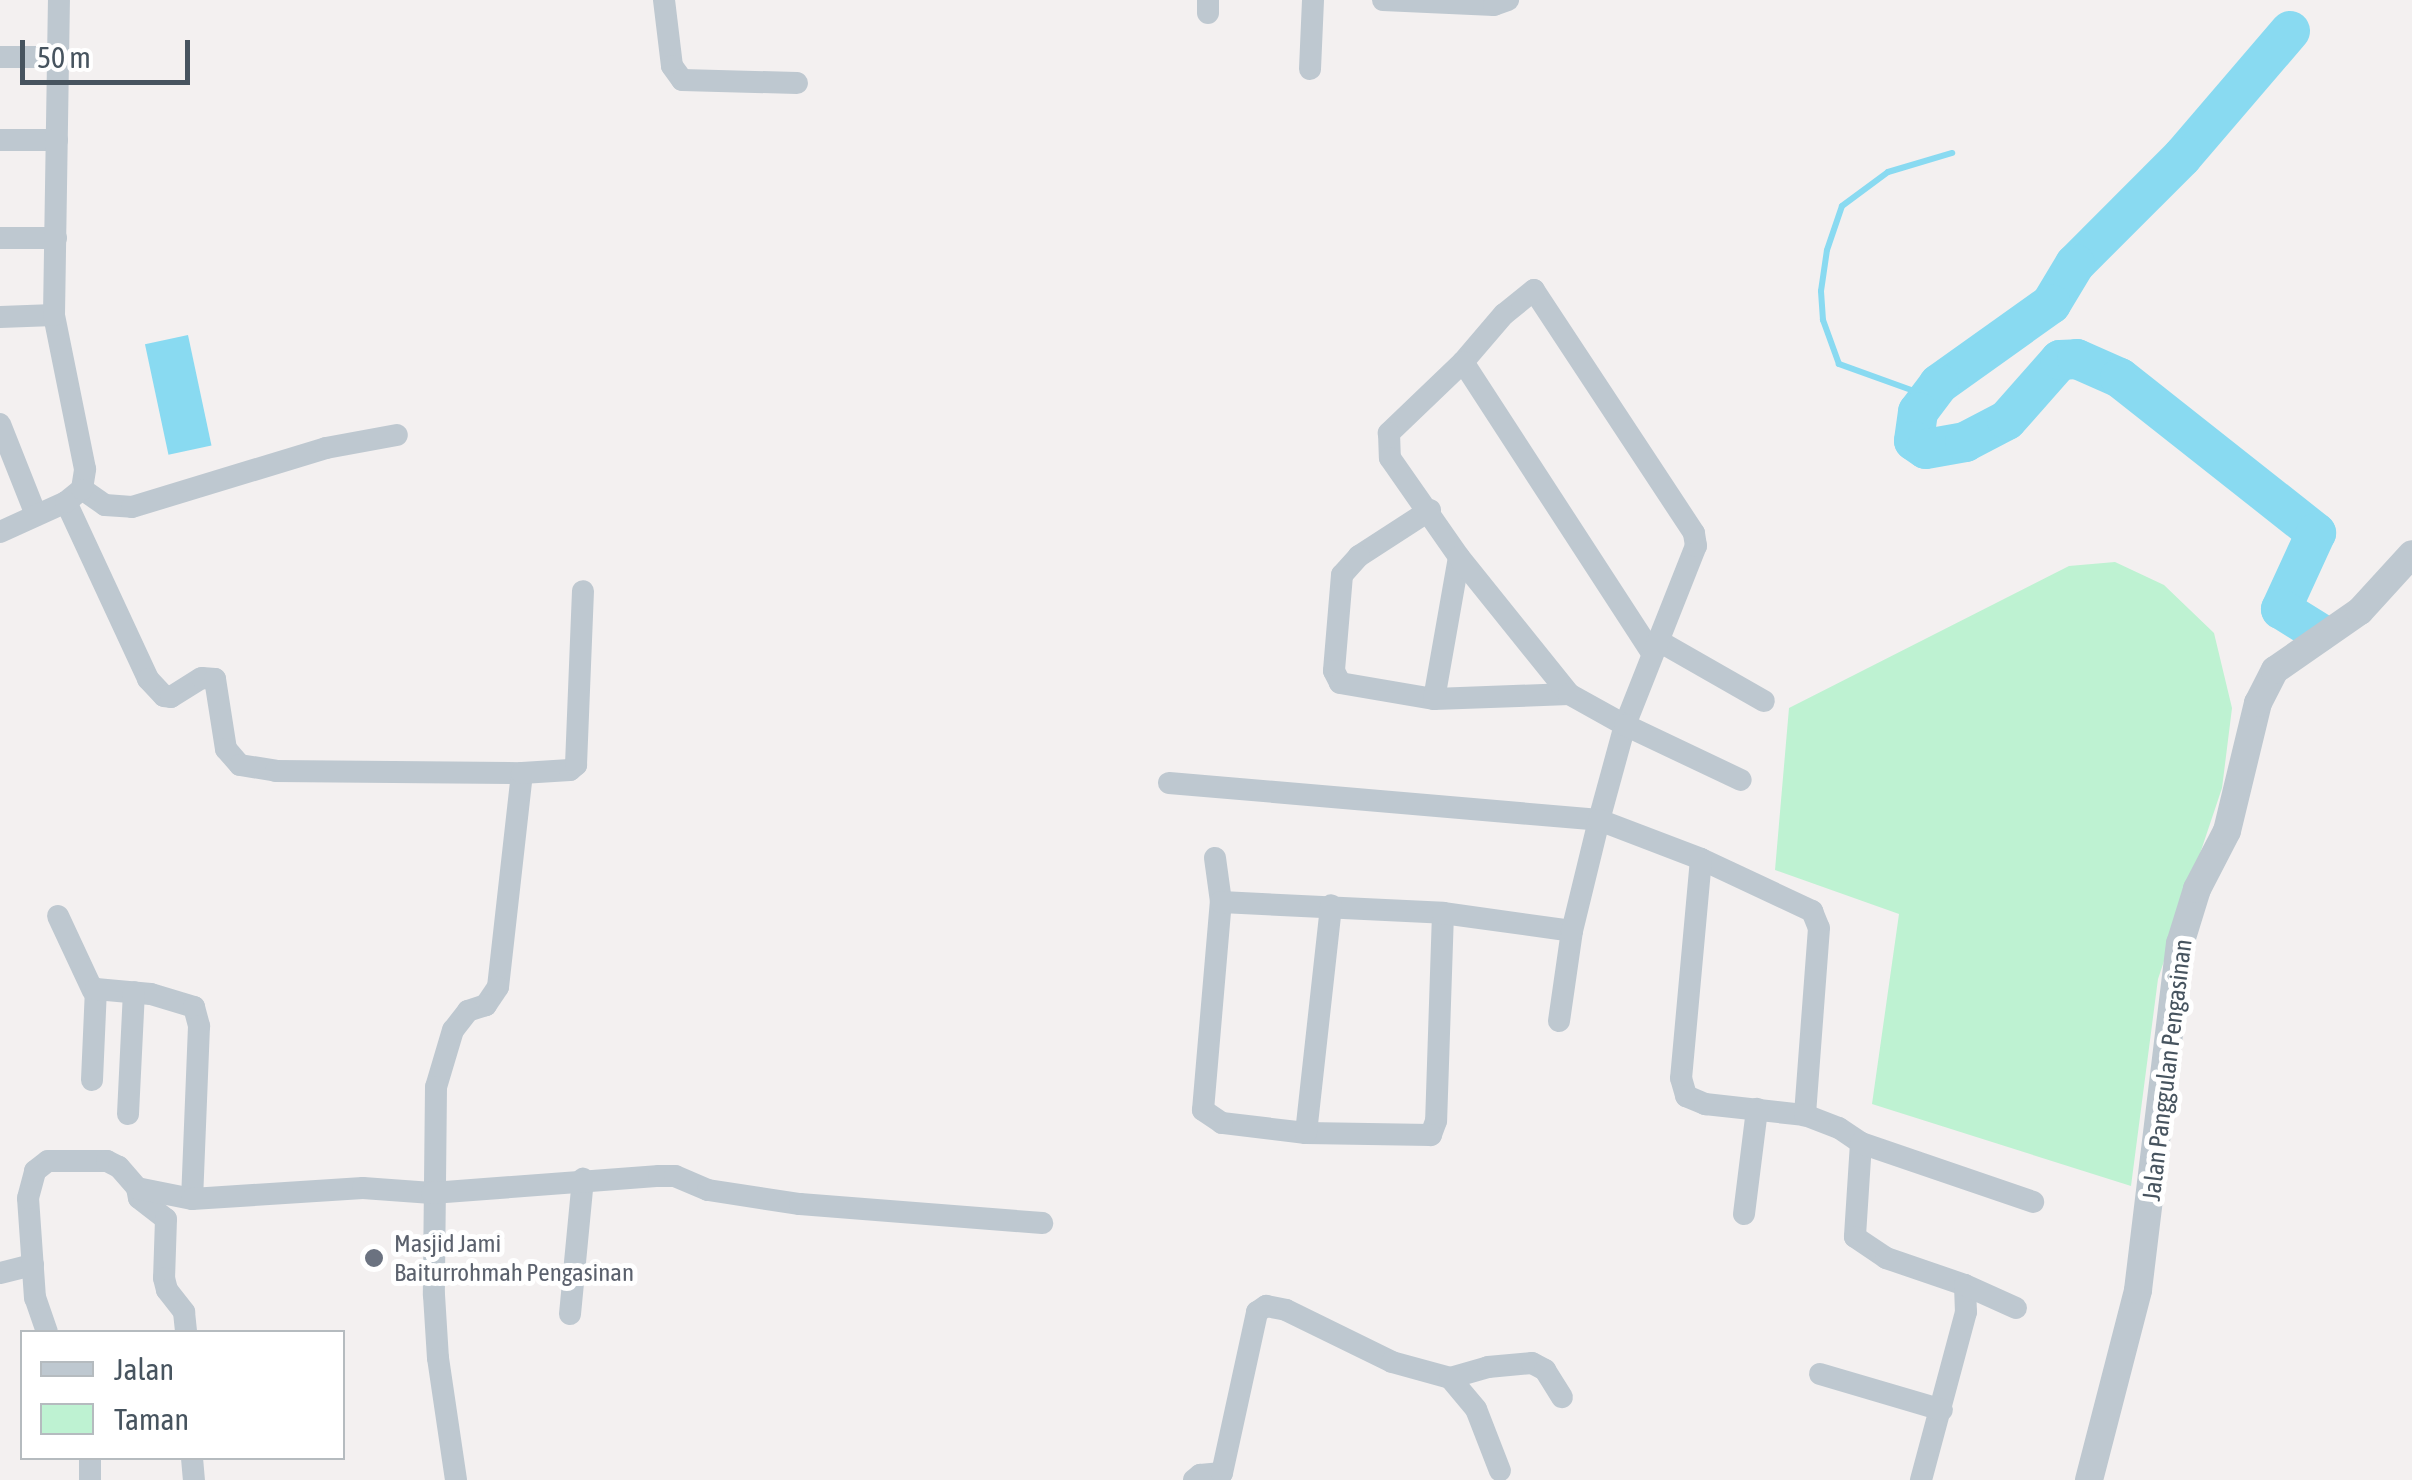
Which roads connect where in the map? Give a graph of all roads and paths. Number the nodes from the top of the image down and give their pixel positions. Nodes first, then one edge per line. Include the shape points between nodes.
1 (59, 0) edge
2 (664, 0) edge
3 (1314, 0) edge
4 (1383, 0) edge
5 (1508, 0) edge
6 (1412, 1) edge
7 (58, 57) junction
8 (0, 58) edge
9 (1310, 69) dead end
10 (797, 83) dead end
11 (0, 140) edge
12 (57, 140) junction
13 (0, 238) edge
14 (56, 238) junction
15 (54, 314) junction
16 (0, 317) edge
17 (1463, 362) junction
18 (0, 424) edge
19 (397, 435) dead end
20 (74, 496) junction
21 (1430, 510) junction
22 (36, 515) junction
23 (0, 532) edge
24 (2412, 554) edge
25 (1459, 557) junction
26 (583, 590) dead end
27 (1654, 647) junction
28 (1569, 694) junction
29 (1434, 699) junction
30 (1764, 701) dead end
31 (1626, 724) junction
32 (522, 773) junction
33 (1742, 780) dead end
34 (1169, 783) dead end
35 (1599, 820) junction
36 (1215, 858) dead end
37 (1701, 859) junction
38 (1221, 902) junction
39 (1332, 905) junction
40 (1443, 913) junction
41 (58, 916) dead end
42 (1572, 931) junction
43 (93, 991) junction
44 (134, 992) junction
45 (1559, 1020) dead end
46 (92, 1080) dead end
47 (1757, 1109) junction
48 (128, 1114) dead end
49 (1805, 1115) junction
50 (1306, 1133) junction
51 (1861, 1144) junction
52 (583, 1179) junction
53 (137, 1188) junction
54 (432, 1193) junction
55 (192, 1200) junction
56 (2032, 1202) dead end
57 (1744, 1214) dead end
58 (1042, 1223) dead end
59 (33, 1265) junction
60 (0, 1273) edge
61 (1965, 1285) junction
62 (2016, 1308) dead end
63 (570, 1314) dead end
64 (46, 1330) edge
65 (186, 1330) edge
66 (1820, 1374) dead end
67 (1450, 1378) junction
68 (1562, 1397) dead end
69 (1942, 1410) junction
70 (1500, 1471) dead end
71 (456, 1480) edge
72 (1194, 1480) edge
73 (1920, 1480) edge
74 (2090, 1480) edge

1 - 7 street
2 - 10 street via 672,66 682,80
3 - 9 street
4 - 6 street
5 - 6 street via 1494,6
7 - 8 street
7 - 12 street
11 - 12 street
12 - 14 street
13 - 14 street
14 - 15 street
15 - 16 street
15 - 20 street via 85,469
17 - 21 street via 1390,433 1387,444 1390,458
17 - 27 street
17 - 27 street via 1504,314 1530,291 1538,292 1694,533 1696,546
18 - 22 street
19 - 20 street via 326,448 132,508
20 - 22 street
20 - 32 street via 148,678 171,697 202,678 214,679 226,748 240,764 276,771
21 - 25 street
21 - 29 street via 1344,571 1334,671 1352,688
22 - 23 street
24 - 74 street, Jalan Panggulan Pengasinan via 2341,626 2275,670 2258,704 2227,830 2197,889 2180,944 2138,1290
25 - 28 street
25 - 29 street
26 - 32 street via 576,765
27 - 30 street
27 - 31 street
28 - 29 street
28 - 31 street
31 - 33 street
31 - 35 street
32 - 54 street via 498,987 486,1005 468,1011 442,1056
34 - 35 street
35 - 37 street
35 - 42 street
36 - 38 street
37 - 47 street via 1681,1078 1686,1096
37 - 49 street via 1812,912 1820,928
38 - 39 street
38 - 50 street via 1202,1110 1222,1123
39 - 40 street
39 - 50 street
40 - 42 street
40 - 50 street via 1431,1135
41 - 43 street
42 - 45 street
43 - 44 street
43 - 46 street
44 - 48 street
44 - 55 street via 194,1006 200,1014
47 - 49 street
47 - 57 street
49 - 51 street
51 - 56 street
51 - 61 street via 1855,1237 1886,1258
52 - 54 street
52 - 58 street via 675,1176 708,1190 800,1204
52 - 63 street
53 - 55 street
53 - 59 street via 107,1161 39,1165 28,1198
53 - 65 street via 139,1198 166,1218 164,1278 184,1312
54 - 55 street via 364,1188
54 - 71 street via 438,1358
59 - 60 street
59 - 64 street
61 - 62 street
61 - 69 street via 1966,1312
66 - 69 street
67 - 68 street via 1532,1363 1545,1370
67 - 70 street via 1476,1409
67 - 72 street via 1392,1362 1266,1306 1257,1312 1222,1473
69 - 73 street

